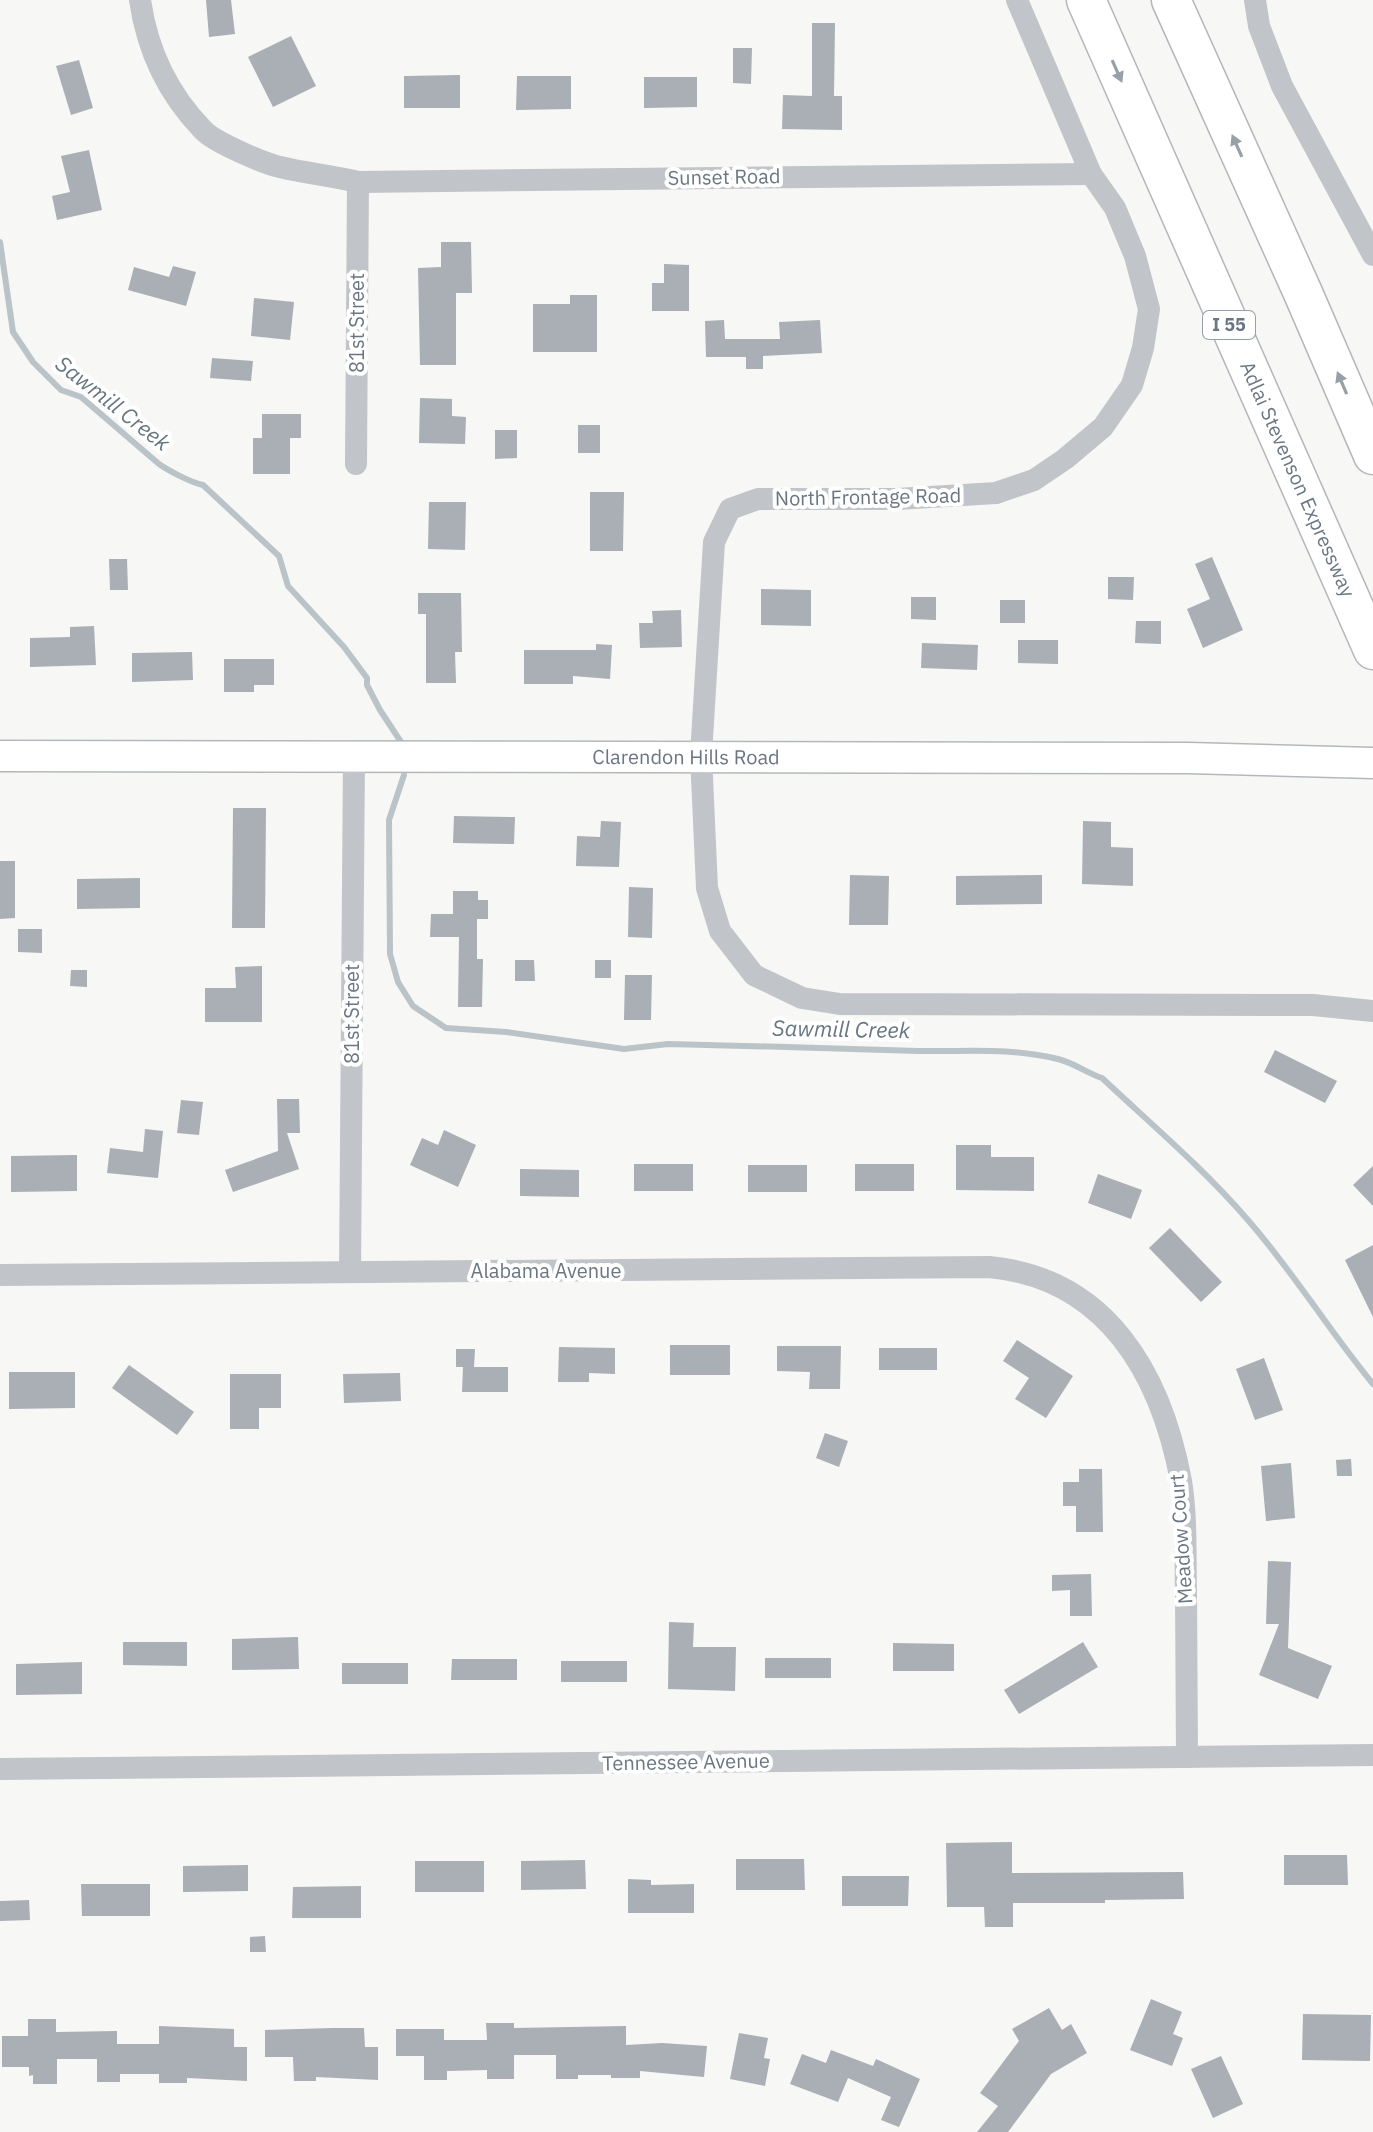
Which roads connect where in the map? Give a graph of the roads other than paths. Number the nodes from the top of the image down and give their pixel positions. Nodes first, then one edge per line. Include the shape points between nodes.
1 (140, 0) edge
2 (1017, 0) edge
3 (1086, 0) edge
4 (1173, 0) edge
5 (1255, 0) edge
6 (1091, 174) junction
7 (358, 182) junction
8 (1373, 255) edge
9 (1373, 455) edge
10 (356, 464) dead end
11 (1373, 650) edge
12 (701, 755) junction
13 (0, 756) edge
14 (354, 756) junction
15 (1363, 763) edge
16 (1373, 1011) edge
17 (350, 1272) junction
18 (0, 1275) edge
19 (1084, 1302) joint
20 (1373, 1755) edge
21 (1187, 1757) junction
22 (0, 1769) edge

1 - 7 street, Sunset Road via 147,39 161,71 205,132 279,167
2 - 6 street, North Frontage Road
3 -> 11 highway, Adlai Stevenson Expressway / I 55
9 -> 4 highway
5 - 8 street via 1282,86
6 - 7 street, Sunset Road
6 - 12 street, North Frontage Road via 1115,208 1149,309 1132,385 1103,427 1065,459 1034,480 996,493 758,499 730,509 714,542
7 - 10 street, 81st Street
12 - 14 street, Clarendon Hills Road
12 - 15 street, Clarendon Hills Road
12 - 16 street, North Frontage Road via 707,888 720,931 754,975 802,998 852,1004 1313,1005
13 - 14 street, Clarendon Hills Road
14 - 17 street, 81st Street
17 - 18 street, Alabama Avenue
17 - 19 street, Alabama Avenue via 989,1267 1030,1275
19 - 21 street, Meadow Court via 1115,1327 1138,1361 1173,1447 1185,1533
20 - 21 street, Tennessee Avenue
21 - 22 street, Tennessee Avenue

